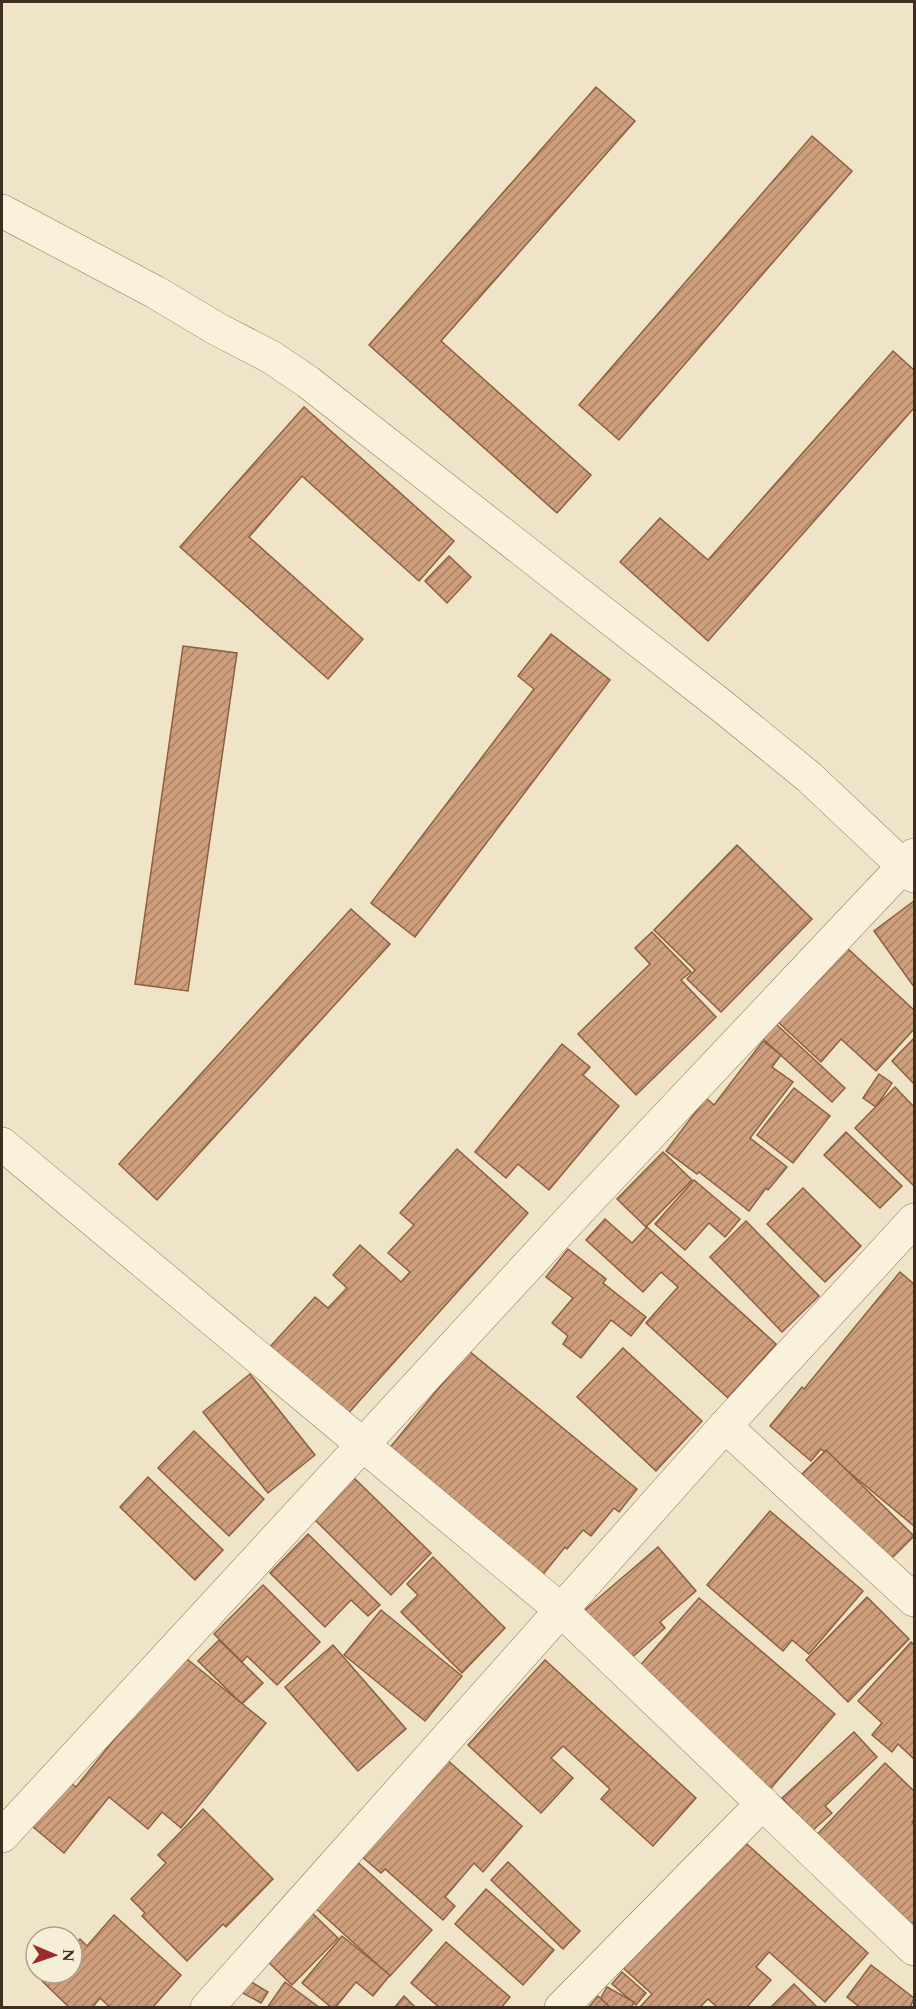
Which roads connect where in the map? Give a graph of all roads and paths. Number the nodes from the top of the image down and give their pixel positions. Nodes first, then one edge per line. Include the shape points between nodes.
1 (2, 211) edge
2 (911, 866) edge
3 (2, 1144) edge
4 (912, 1228) edge
5 (725, 1426) junction
6 (364, 1444) junction
7 (915, 1600) edge
8 (561, 1610) junction
9 (763, 1803) junction
10 (2, 1836) edge
11 (915, 1949) edge
12 (207, 2007) edge
13 (561, 2007) edge

1 - 2 street via 155,292 308,382 748,728
2 - 6 street via 581,1208
3 - 6 street
4 - 5 street
5 - 7 street
5 - 8 street
6 - 8 street
6 - 10 street
8 - 9 street
8 - 12 street
9 - 11 street
9 - 13 street

